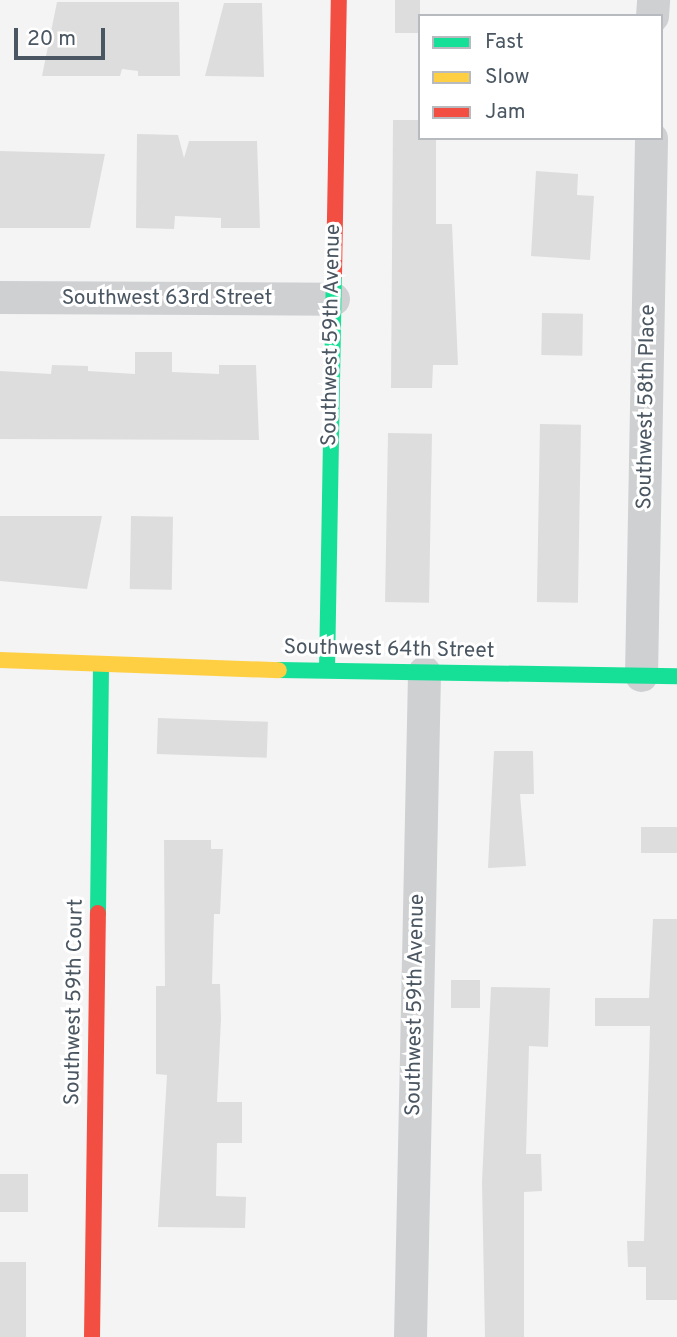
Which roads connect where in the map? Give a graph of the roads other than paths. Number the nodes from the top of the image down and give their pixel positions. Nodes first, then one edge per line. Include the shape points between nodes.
1 (339, 0) edge
2 (651, 140) edge
3 (0, 298) edge
4 (333, 299) junction
5 (0, 660) edge
6 (101, 667) junction
7 (327, 669) junction
8 (424, 672) junction
9 (641, 675) junction
10 (677, 676) edge
11 (54, 681) dead end
12 (92, 1337) edge
13 (410, 1337) edge

1 - 4 street, Southwest 59th Avenue
2 - 9 street, Southwest 58th Place
3 - 4 street, Southwest 63rd Street
4 - 7 street, Southwest 59th Avenue
5 - 6 street, Southwest 64th Street via 56,658
6 - 7 street, Southwest 64th Street
6 - 11 street, Southwest 64th Street
6 - 12 street, Southwest 59th Court
7 - 8 street, Southwest 64th Street
8 - 9 street, Southwest 64th Street
8 - 13 street, Southwest 59th Avenue
9 - 10 street, Southwest 64th Street

